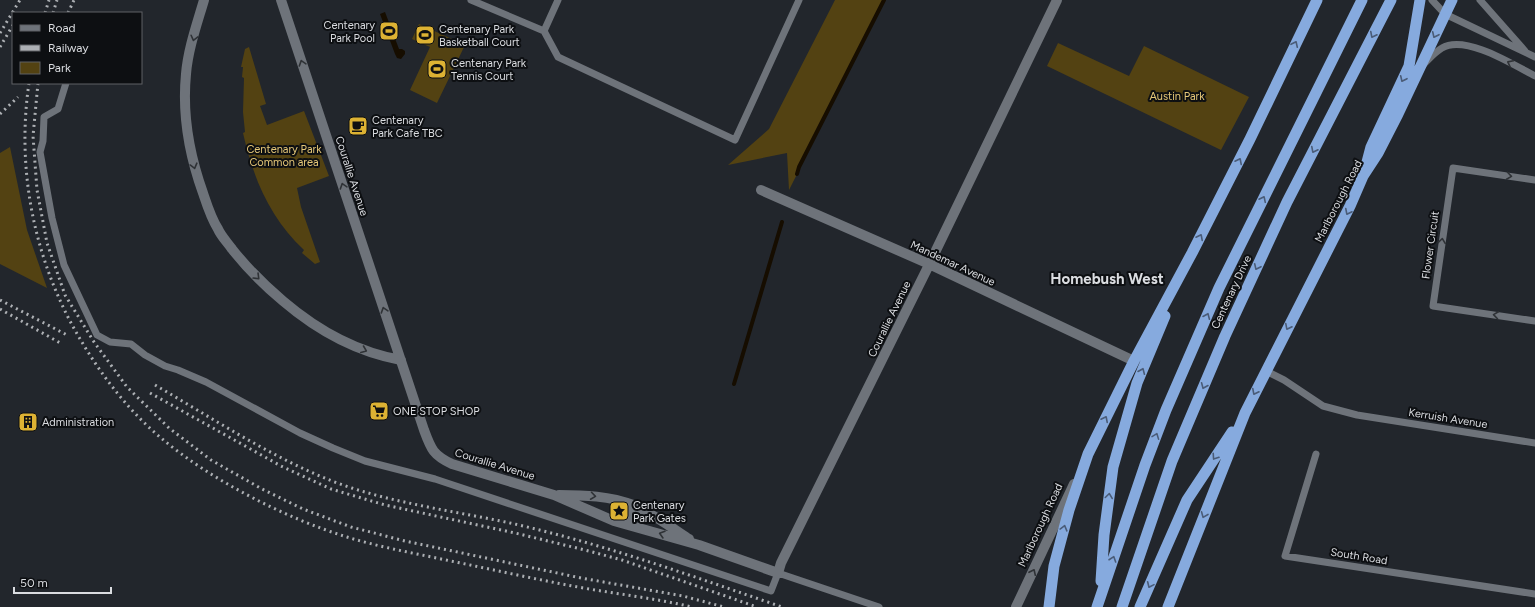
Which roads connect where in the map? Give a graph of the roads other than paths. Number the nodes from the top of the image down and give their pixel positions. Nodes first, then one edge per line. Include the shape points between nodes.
1 (204, 0) edge
2 (281, 0) edge
3 (471, 0) edge
4 (558, 0) edge
5 (799, 0) edge
6 (1057, 0) edge
7 (1317, 0) edge
8 (1362, 0) edge
9 (1391, 0) edge
10 (1420, 0) edge
11 (1432, 0) edge
12 (1452, 0) edge
13 (1480, 0) edge
14 (1445, 14) junction
15 (544, 31) junction
16 (1532, 56) edge
17 (1420, 68) junction
18 (1535, 76) edge
19 (66, 84) edge
20 (1363, 176) junction
21 (1535, 180) edge
22 (761, 190) dead end
23 (1192, 253) junction
24 (929, 264) junction
25 (1535, 321) edge
26 (401, 360) junction
27 (1134, 361) junction
28 (1266, 372) junction
29 (1245, 413) junction
30 (1535, 443) edge
31 (1088, 454) junction
32 (1316, 454) dead end
33 (554, 495) junction
34 (632, 505) junction
35 (626, 524) junction
36 (699, 545) junction
37 (778, 573) junction
38 (1535, 594) edge
39 (1100, 595) junction
40 (879, 607) edge
41 (1016, 607) edge
42 (1049, 607) edge
43 (1096, 607) edge
44 (1122, 607) edge
45 (1140, 607) edge
46 (1168, 607) edge

1 -> 26 street via 186,73 186,117 194,166 218,231 272,293 297,313 322,330 366,351
26 -> 2 street, Courallie Avenue
3 - 15 lane
4 - 15 lane
5 - 15 lane via 735,140 558,57
6 - 24 street, Courallie Avenue
23 -> 7 highway
39 -> 8 highway, Centenary Drive via 1166,410 1219,288
9 -> 44 highway, Centenary Drive via 1287,202 1225,336 1172,461
10 -> 20 highway via 1409,66 1372,148
11 - 14 lane
12 - 14 highway, Marlborough Road
13 - 16 lane
14 - 16 lane
14 -> 17 highway, Marlborough Road
18 -> 17 lane via 1485,50 1454,44 1442,48
17 - 20 highway, Marlborough Road via 1378,153
19 - 37 lane via 58,109 44,116 40,152 49,205 64,265 97,335 110,342 131,344 165,366 206,382 300,433 365,461 449,483 770,591
20 -> 28 highway, Marlborough Road
25 -> 21 lane, Flower Circuit via 1433,306 1453,168
22 - 24 street, Mandemar Avenue
23 - 27 highway
39 -> 23 highway via 1104,535 1113,467 1137,383
24 - 27 street, Mandemar Avenue
24 - 37 street, Courallie Avenue
26 - 33 street, Courallie Avenue via 429,443 440,458 452,464
31 -> 27 highway
28 -> 29 highway, Marlborough Road
28 - 30 lane, Kerruish Avenue via 1284,380 1323,406 1357,415
29 -> 45 highway via 1187,500
29 -> 46 highway
41 -> 31 street, Marlborough Road
42 -> 31 highway via 1054,566
32 - 38 lane, South Road via 1285,556
33 -> 34 street, Courallie Avenue via 587,495
33 - 35 street, Courallie Avenue
34 - 35 street
34 - 36 street, Courallie Avenue
36 -> 35 street, Courallie Avenue
36 - 37 street, Courallie Avenue
37 - 40 lane
39 - 43 highway, Centenary Drive

